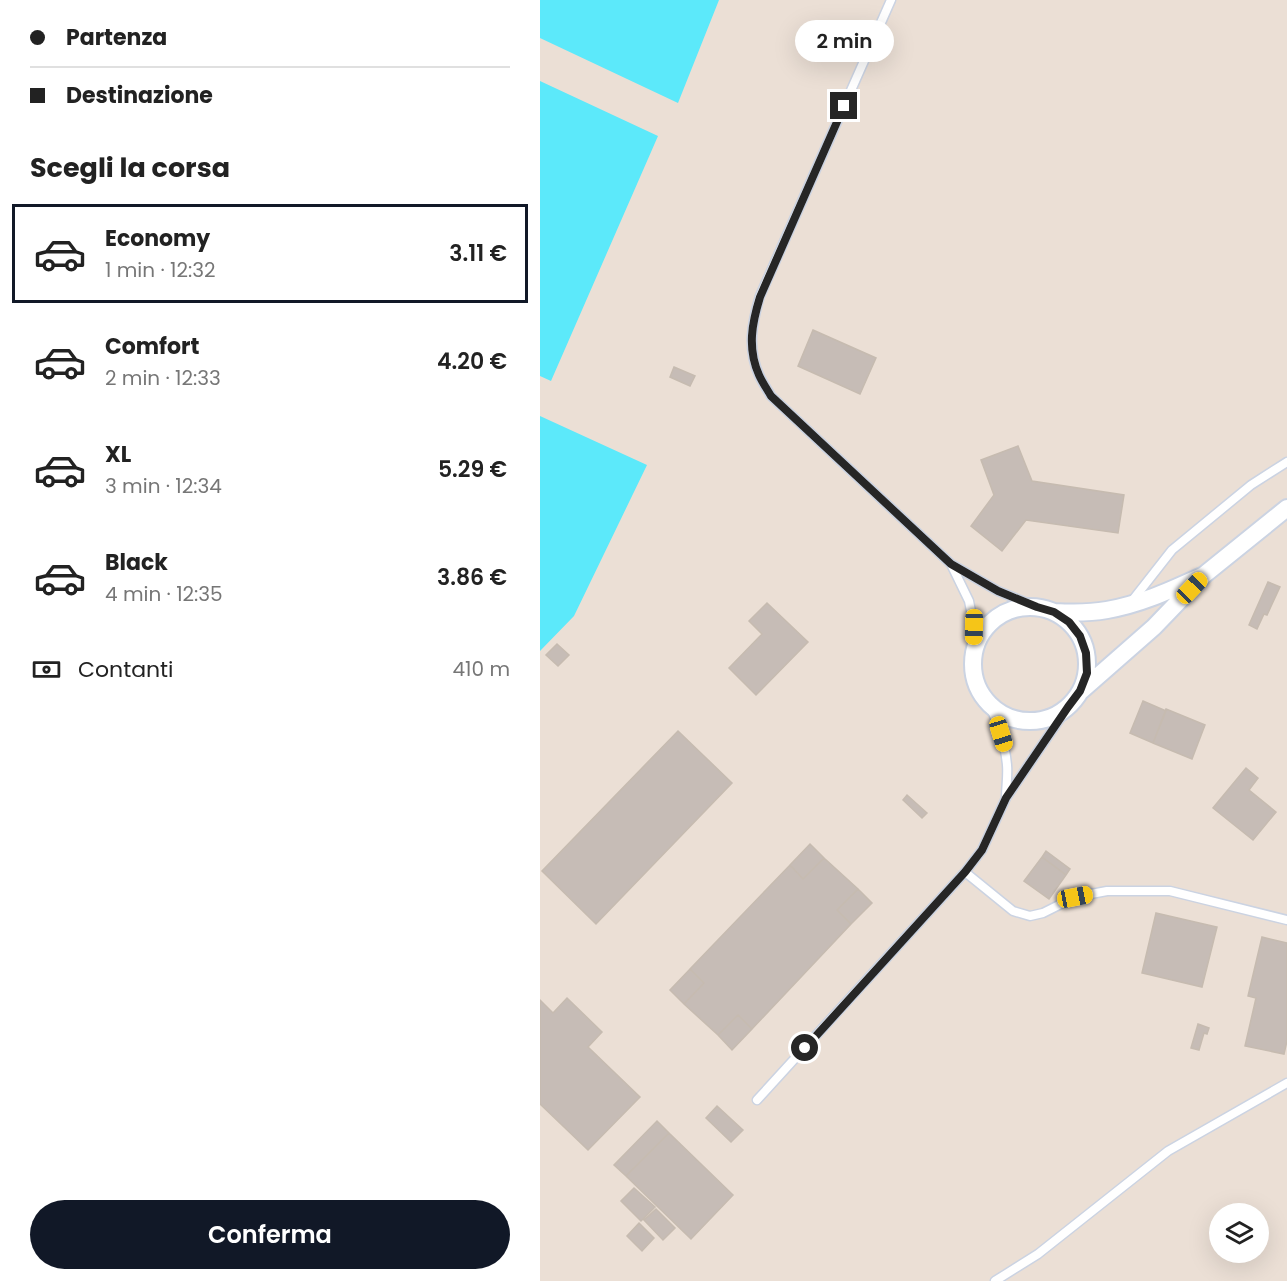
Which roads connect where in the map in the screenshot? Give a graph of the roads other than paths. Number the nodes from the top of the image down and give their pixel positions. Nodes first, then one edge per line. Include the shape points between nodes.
1 (891, 0) edge
2 (1287, 462) edge
3 (1283, 512) edge
4 (951, 564) junction
5 (1204, 575) junction
6 (1129, 605) junction
7 (1037, 607) junction
8 (1054, 612) junction
9 (973, 658) junction
10 (1080, 691) junction
11 (988, 701) junction
12 (1068, 707) junction
13 (1006, 798) junction
14 (965, 872) junction
15 (1287, 920) edge
16 (1287, 1083) edge
17 (757, 1100) dead end
18 (995, 1281) edge

1 - 4 lane via 760,297 753,322 752,351 771,396
2 - 6 lane via 1251,485 1172,550
3 - 5 street
4 - 7 lane via 998,591
4 - 9 lane via 969,601 974,627
5 - 6 street
5 - 10 street via 1154,627
6 - 8 street via 1105,611
7 - 8 street
7 - 9 street via 1002,614 978,640
8 - 10 street via 1080,636 1086,653 1087,673
9 - 11 street via 974,676
10 - 12 street
11 - 12 street via 1012,718 1032,721 1051,717
11 - 13 lane via 1005,746
12 - 13 lane
13 - 14 lane via 982,850
14 - 15 lane via 1013,911 1030,916 1075,897 1107,891 1170,891
14 - 17 lane
16 - 18 lane via 1168,1151 1038,1254

